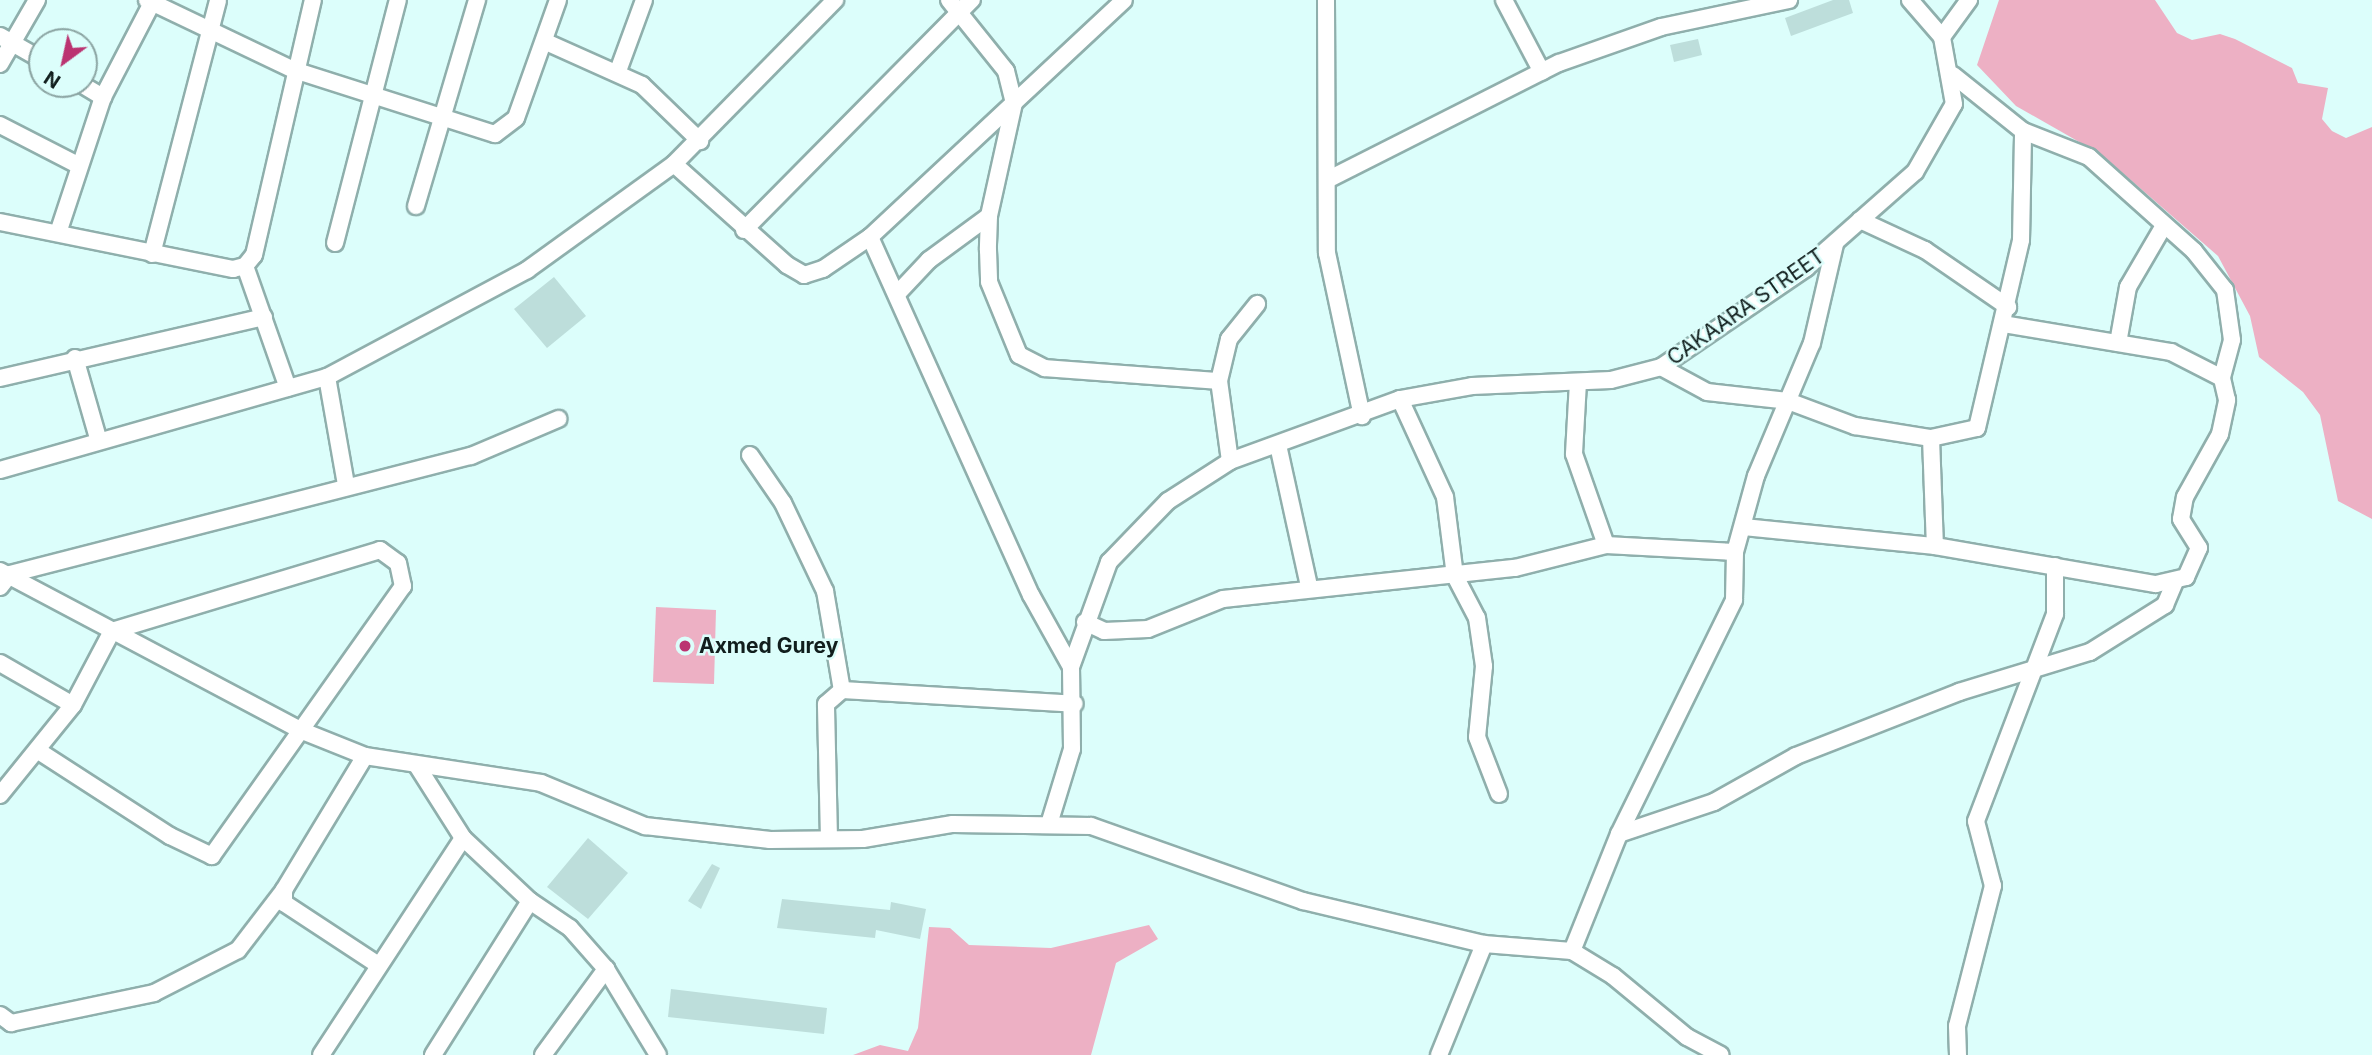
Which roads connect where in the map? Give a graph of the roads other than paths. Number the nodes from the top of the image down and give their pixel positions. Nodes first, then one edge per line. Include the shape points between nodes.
1 (37, 0) edge
2 (218, 0) edge
3 (313, 0) edge
4 (398, 0) edge
5 (478, 0) edge
6 (558, 0) edge
7 (645, 0) edge
8 (835, 0) edge
9 (972, 0) edge
10 (1124, 0) edge
11 (1326, 0) edge
12 (1504, 0) edge
13 (1789, 0) edge
14 (1910, 0) edge
15 (1969, 0) edge
16 (149, 1) edge
17 (954, 6) edge
18 (208, 32) junction
19 (1942, 37) junction
20 (6, 39) edge
21 (546, 42) junction
22 (28, 52) edge
23 (0, 64) edge
24 (294, 70) junction
25 (618, 71) junction
26 (1542, 72) junction
27 (1953, 75) junction
28 (98, 94) edge
29 (371, 95) junction
30 (103, 97) junction
31 (1014, 103) junction
32 (437, 120) junction
33 (0, 125) edge
34 (2023, 131) junction
35 (701, 141) junction
36 (76, 164) junction
37 (674, 164) junction
38 (1331, 178) junction
39 (416, 206) dead end
40 (989, 216) junction
41 (1860, 220) junction
42 (0, 222) edge
43 (2163, 227) junction
44 (59, 230) junction
45 (744, 230) junction
46 (870, 237) junction
47 (335, 243) dead end
48 (1835, 244) junction
49 (152, 254) junction
50 (245, 266) junction
51 (897, 295) junction
52 (1257, 304) dead end
53 (2008, 307) junction
54 (264, 317) junction
55 (2004, 324) junction
56 (2118, 343) junction
57 (75, 358) junction
58 (1661, 367) junction
59 (327, 377) junction
60 (0, 378) edge
61 (2222, 378) junction
62 (1219, 381) junction
63 (1578, 382) junction
64 (288, 388) junction
65 (1400, 399) junction
66 (1788, 401) junction
67 (1363, 415) junction
68 (558, 419) dead end
69 (97, 438) junction
70 (1931, 438) junction
71 (1278, 445) junction
72 (750, 455) dead end
73 (1230, 461) junction
74 (0, 470) edge
75 (346, 485) junction
76 (1744, 527) junction
77 (1606, 545) junction
78 (1936, 546) junction
79 (1735, 552) junction
80 (2055, 566) junction
81 (1455, 576) junction
82 (3, 577) edge
83 (2175, 581) junction
84 (1309, 586) junction
85 (1085, 622) junction
86 (112, 631) junction
87 (0, 663) edge
88 (1071, 667) junction
89 (2035, 670) junction
90 (842, 690) junction
91 (1075, 704) junction
92 (72, 705) junction
93 (300, 730) junction
94 (37, 750) junction
95 (365, 756) junction
96 (416, 764) junction
97 (1499, 794) dead end
98 (0, 795) edge
99 (1050, 821) junction
100 (1619, 834) junction
101 (463, 838) junction
102 (829, 839) junction
103 (285, 890) junction
104 (530, 901) junction
105 (1484, 944) junction
106 (1572, 951) junction
107 (377, 964) junction
108 (606, 969) junction
109 (0, 1015) edge
110 (1687, 1037) junction
111 (329, 1052) edge
112 (433, 1055) edge
113 (543, 1055) edge
114 (658, 1055) edge
115 (1439, 1055) edge
116 (1697, 1055) edge
117 (1721, 1055) edge
118 (1958, 1055) edge

1 - 20 street
2 - 18 street
3 - 24 street
4 - 29 street
5 - 32 street
6 - 21 street
7 - 25 street
8 - 35 street
9 - 17 street
10 - 31 street
11 - 38 street via 1323,108
12 - 26 street
13 - 26 street via 1661,27
14 - 19 street
15 - 19 street
16 - 18 street
16 - 30 street
17 - 31 street via 1006,71
17 - 45 street
18 - 24 street
18 - 49 street
19 - 27 street, CAKAARA STREET
20 - 22 street
20 - 23 street
21 - 25 street
21 - 32 street via 508,130 495,134
24 - 29 street
24 - 50 street via 254,256
25 - 35 street via 657,96
26 - 38 street
27 - 34 street
27 - 41 street, CAKAARA STREET via 1954,104 1942,134 1915,172
28 - 30 street
29 - 32 street
29 - 47 street
30 - 36 street
31 - 40 street
31 - 46 street
32 - 39 street
33 - 36 street
34 - 43 street via 2089,156
34 - 53 street via 2027,174
35 - 37 street
36 - 44 street
37 - 45 street
37 - 59 street via 527,270
38 - 67 street via 1327,253
40 - 51 street via 929,260
40 - 62 street via 989,282 1005,329 1032,366
41 - 48 street, CAKAARA STREET
41 - 53 street via 1924,250
42 - 44 street
43 - 56 street via 2128,287
43 - 61 street via 2194,251 2225,290 2232,340
44 - 49 street
45 - 46 street via 804,275
46 - 51 street
48 - 58 street, CAKAARA STREET
48 - 66 street via 1812,343
49 - 50 street via 233,269
50 - 54 street
51 - 88 street via 1031,595
52 - 62 street via 1229,338
53 - 55 street
54 - 57 street
54 - 64 street
55 - 56 street
55 - 70 street via 1977,428
56 - 61 street via 2171,352
57 - 60 street
57 - 69 street
58 - 63 street, CAKAARA STREET
58 - 66 street via 1707,392
59 - 64 street
59 - 75 street
61 - 83 street via 2227,400 2220,435 2185,497 2181,519 2199,548 2197,557 2186,577
62 - 73 street
63 - 65 street, CAKAARA STREET via 1472,386
63 - 77 street via 1574,454
64 - 69 street
65 - 67 street, CAKAARA STREET
65 - 81 street via 1445,498
66 - 70 street via 1855,426
66 - 76 street via 1756,476
67 - 71 street, CAKAARA STREET
68 - 75 street via 471,456
69 - 74 street
70 - 78 street
71 - 73 street, CAKAARA STREET
71 - 84 street
72 - 90 street via 783,503 825,592
73 - 85 street, CAKAARA STREET via 1168,501 1109,562
75 - 82 street
76 - 78 street
76 - 79 street
77 - 79 street
77 - 81 street
78 - 80 street
79 - 100 street via 1734,600 1715,650
80 - 83 street
80 - 89 street via 2055,614
81 - 84 street
81 - 97 street via 1477,618 1484,666 1477,737
82 - 86 street
83 - 89 street via 2174,592 2152,615 2090,652
84 - 85 street via 1223,599 1148,629 1104,631
85 - 88 street, CAKAARA STREET
86 - 92 street
86 - 93 street
86 - 93 street via 380,550 398,563 403,586
87 - 92 street
88 - 91 street
89 - 100 street via 1959,692 1796,756 1714,802
89 - 118 street via 1976,821 1993,887 1957,1026
90 - 91 street
90 - 102 street via 826,704
91 - 99 street via 1072,749
92 - 94 street
93 - 94 street via 212,856 170,836
93 - 95 street
94 - 98 street
95 - 96 street
95 - 103 street
96 - 101 street
96 - 102 street via 541,783 645,826 770,840
99 - 102 street
99 - 105 street via 1091,825 1303,901
100 - 106 street
101 - 104 street
101 - 107 street
103 - 107 street via 292,912
103 - 109 street via 238,950 154,993 11,1023
104 - 108 street via 570,928
104 - 112 street
105 - 106 street
105 - 115 street
106 - 110 street via 1613,976
107 - 111 street
108 - 113 street
108 - 114 street
110 - 116 street
110 - 117 street

